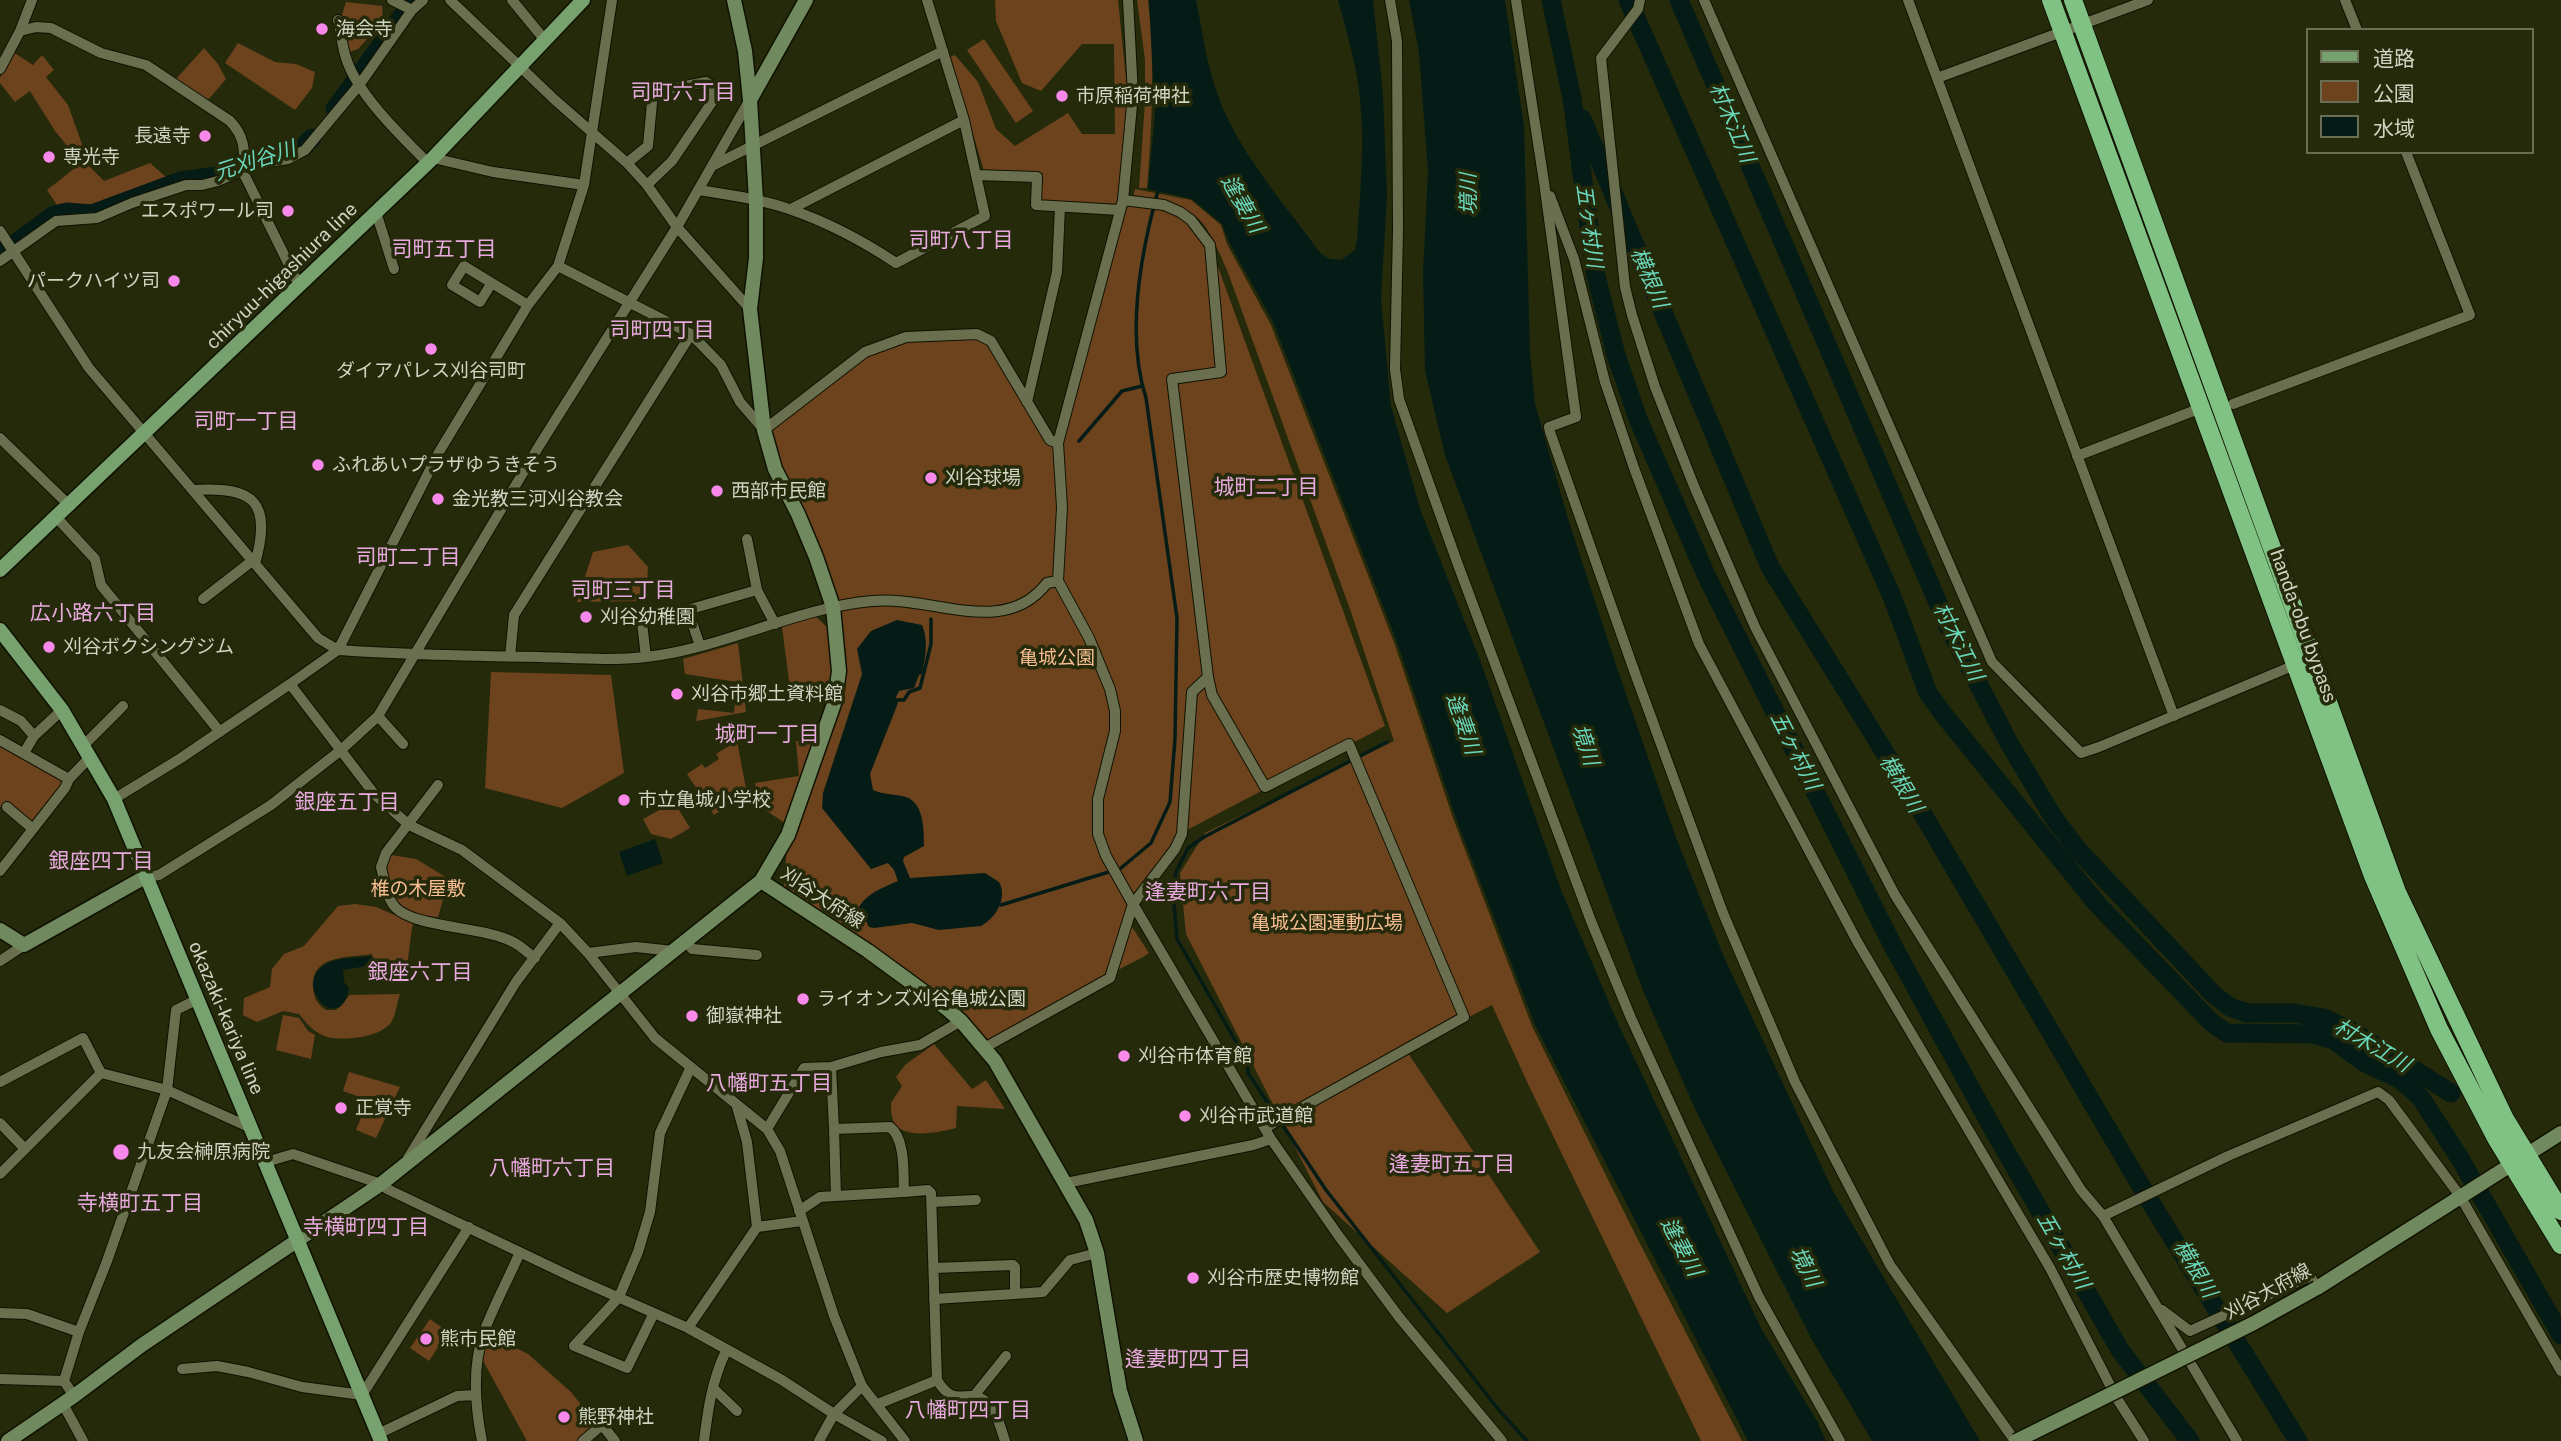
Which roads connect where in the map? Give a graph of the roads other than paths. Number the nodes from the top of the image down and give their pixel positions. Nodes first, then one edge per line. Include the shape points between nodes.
1 (33, 0) edge
2 (393, 0) edge
3 (423, 0) edge
4 (450, 0) edge
5 (512, 0) edge
6 (612, 0) edge
7 (734, 0) edge
8 (806, 0) edge
9 (927, 0) edge
10 (1128, 0) edge
11 (1390, 0) edge
12 (1516, 0) edge
13 (1640, 0) edge
14 (1703, 0) edge
15 (1909, 0) edge
16 (2051, 0) edge
17 (2073, 0) edge
18 (2148, 0) edge
19 (2345, 0) edge
20 (581, 1) edge
21 (412, 10) junction
22 (338, 20) dead end
23 (2081, 24) junction
24 (2356, 28) edge
25 (20, 31) junction
26 (2062, 32) junction
27 (544, 39) junction
28 (943, 51) junction
29 (518, 66) junction
30 (0, 69) edge
31 (1937, 78) junction
32 (358, 81) junction
33 (750, 100) junction
34 (964, 120) junction
35 (590, 131) junction
36 (751, 148) junction
37 (2407, 154) edge
38 (431, 160) junction
39 (627, 163) junction
40 (712, 166) junction
41 (242, 170) junction
42 (976, 175) junction
43 (1544, 182) junction
44 (647, 184) junction
45 (584, 185) junction
46 (699, 190) junction
47 (756, 200) junction
48 (1121, 205) junction
49 (1060, 207) junction
50 (790, 209) junction
51 (376, 212) junction
52 (677, 227) junction
53 (0, 231) edge
54 (11, 248) junction
55 (0, 261) edge
56 (558, 266) junction
57 (394, 269) dead end
58 (491, 284) dead end
59 (299, 285) junction
60 (629, 301) junction
61 (528, 305) junction
62 (750, 309) junction
63 (691, 334) junction
64 (1027, 402) junction
65 (2233, 404) dead end
66 (2201, 408) junction
67 (764, 430) junction
68 (145, 434) junction
69 (0, 438) edge
70 (1058, 443) junction
71 (2077, 456) junction
72 (193, 490) junction
73 (70, 506) junction
74 (57, 518) junction
75 (747, 539) dead end
76 (254, 563) junction
77 (0, 570) edge
78 (1058, 581) junction
79 (757, 590) junction
80 (203, 599) dead end
81 (833, 607) junction
82 (688, 610) junction
83 (775, 624) junction
84 (0, 629) edge
85 (700, 646) junction
86 (338, 650) junction
87 (414, 654) junction
88 (510, 657) junction
89 (646, 657) junction
90 (2293, 661) junction
91 (1209, 677) junction
92 (290, 684) junction
93 (123, 706) dead end
94 (0, 710) edge
95 (62, 710) junction
96 (378, 716) junction
97 (2174, 716) junction
98 (220, 732) junction
99 (34, 736) junction
100 (0, 740) edge
101 (403, 744) dead end
102 (341, 750) junction
103 (87, 751) junction
104 (24, 753) junction
105 (69, 779) junction
106 (438, 785) dead end
107 (114, 799) junction
108 (7, 807) dead end
109 (409, 824) junction
110 (33, 829) junction
111 (0, 871) edge
112 (145, 877) junction
113 (761, 881) junction
114 (1133, 904) junction
115 (560, 923) junction
116 (0, 930) edge
117 (686, 941) junction
118 (23, 945) junction
119 (673, 951) junction
120 (588, 953) junction
121 (757, 955) dead end
122 (535, 958) junction
123 (0, 961) edge
124 (620, 995) junction
125 (196, 1000) junction
126 (961, 1021) junction
127 (985, 1048) junction
128 (691, 1067) junction
129 (831, 1067) junction
130 (101, 1073) junction
131 (0, 1082) edge
132 (167, 1090) junction
133 (737, 1106) junction
134 (0, 1123) edge
135 (251, 1128) junction
136 (1265, 1128) junction
137 (767, 1129) junction
138 (834, 1129) junction
139 (2561, 1133) edge
140 (1271, 1139) junction
141 (25, 1149) junction
142 (2518, 1159) junction
143 (266, 1162) junction
144 (402, 1167) junction
145 (0, 1174) edge
146 (1066, 1183) junction
147 (381, 1184) junction
148 (904, 1192) junction
149 (836, 1196) junction
150 (2460, 1196) junction
151 (976, 1200) dead end
152 (932, 1202) junction
153 (2561, 1211) edge
154 (800, 1216) junction
155 (2103, 1216) junction
156 (469, 1227) junction
157 (758, 1227) junction
158 (298, 1240) junction
159 (2561, 1245) edge
160 (520, 1252) junction
161 (1097, 1253) junction
162 (934, 1268) junction
163 (2317, 1288) junction
164 (1015, 1294) junction
165 (619, 1297) junction
166 (934, 1299) junction
167 (2157, 1307) junction
168 (0, 1313) edge
169 (654, 1313) junction
170 (688, 1328) junction
171 (79, 1332) junction
172 (726, 1351) junction
173 (1006, 1356) dead end
174 (182, 1369) dead end
175 (2561, 1371) edge
176 (0, 1379) edge
177 (937, 1380) junction
178 (64, 1381) junction
179 (862, 1386) junction
180 (713, 1388) junction
181 (362, 1395) junction
182 (476, 1395) junction
183 (974, 1396) junction
184 (69, 1400) junction
185 (878, 1404) junction
186 (737, 1411) dead end
187 (834, 1414) junction
188 (380, 1438) edge
189 (85, 1440) edge
190 (8, 1441) edge
191 (482, 1441) edge
192 (583, 1441) edge
193 (615, 1441) edge
194 (705, 1441) edge
195 (819, 1441) edge
196 (882, 1441) edge
197 (905, 1441) edge
198 (1005, 1441) edge
199 (1136, 1441) edge
200 (1502, 1441) edge
201 (1840, 1441) edge
202 (2016, 1441) edge
203 (2144, 1441) edge
204 (2237, 1441) edge

1 - 25 street
2 - 21 street
3 - 21 street
4 - 29 street
5 - 27 street
6 - 35 street
7 - 33 main road
8 - 33 main road
9 - 28 street
10 - 48 street via 1133,95
11 - 201 street via 1397,41 1395,369 1399,399 1631,1018 1759,1297
12 - 43 street
13 - 155 street via 1601,58 1625,287 1655,387 1755,627 1895,895 2081,1190
14 - 97 street via 1992,663 2081,753
15 - 31 street
16 - 26 highway, handa-obu bypass
17 - 23 highway, handa-obu bypass
18 - 23 street
19 - 24 street
20 - 27 main road, chiryuu-higashiura line
21 - 32 street
22 - 32 street via 346,60
23 - 26 street
23 - 142 highway, handa-obu bypass via 2397,892 2505,1119
25 - 30 street
25 - 41 street via 51,28 101,53 146,65 230,121 245,153
26 - 31 street
26 - 66 highway, handa-obu bypass
27 - 29 main road, chiryuu-higashiura line
28 - 34 street
28 - 36 street
29 - 35 street
29 - 38 main road, chiryuu-higashiura line
31 - 71 street
32 - 38 street via 391,127
32 - 41 street via 305,150
33 - 36 main road
33 - 40 street
34 - 42 street
34 - 50 street
35 - 39 street
35 - 45 street
36 - 40 street
36 - 47 main road
37 - 65 street via 2470,314
38 - 45 street
38 - 51 main road, chiryuu-higashiura line
39 - 44 street
39 - 44 street via 648,146 653,92 706,82 711,85 712,102 673,161
40 - 46 street
41 - 54 street via 218,181 175,188 97,218 56,221
41 - 59 street
42 - 49 street via 1037,177 1036,205
42 - 50 street via 985,216 896,263 861,241
43 - 202 street via 1576,417 1549,427 1550,432 1723,913 1810,1115 1890,1265
43 - 203 street via 1574,259 1605,382 1699,644 1858,943 2050,1269
44 - 52 street
45 - 56 street
46 - 47 street
46 - 52 street
47 - 50 street
47 - 62 main road
48 - 49 street
48 - 70 street
48 - 91 street via 1164,205 1180,212 1210,245 1222,372 1172,379
49 - 64 street via 1057,272
51 - 57 street
51 - 59 main road, chiryuu-higashiura line
52 - 60 street
52 - 62 street
53 - 54 street
54 - 55 street
54 - 68 street via 89,368
56 - 60 street
56 - 61 street
58 - 61 street
59 - 68 main road, chiryuu-higashiura line
60 - 63 street
60 - 87 street
61 - 86 street via 439,452
62 - 67 main road
63 - 67 street via 721,365 740,402
63 - 88 street via 514,615
64 - 67 street via 991,341 977,334 906,337 865,352
64 - 70 street via 1050,439
66 - 71 street
66 - 90 highway, handa-obu bypass
67 - 81 main road via 775,469 798,514
68 - 72 street
68 - 73 main road, chiryuu-higashiura line
69 - 73 street
70 - 78 street via 1062,507
71 - 97 street
72 - 76 street
72 - 76 street via 216,489 251,498 260,509 262,528
73 - 74 main road, chiryuu-higashiura line
74 - 77 main road, chiryuu-higashiura line
74 - 98 street via 95,559 101,585
75 - 79 street
76 - 80 street
76 - 86 street via 318,638
78 - 81 street via 1047,583 1035,598 998,612 976,613 894,599
78 - 114 street via 1110,689 1115,731 1098,799 1098,834
79 - 82 street
79 - 83 street
81 - 83 street
81 - 113 main road via 839,671 835,701 788,835
82 - 85 street
82 - 89 street via 642,623
83 - 85 street
84 - 95 main road, okazaki-kariya line
85 - 89 street
86 - 87 street
86 - 92 street
87 - 88 street
87 - 96 street
88 - 89 street
90 - 97 street via 2290,667
90 - 142 highway, handa-obu bypass via 2373,876 2439,1029
91 - 114 street via 1192,692 1182,834
91 - 136 street via 1212,695 1265,787 1349,744 1464,1017
92 - 98 street
92 - 102 street
93 - 103 street
94 - 99 street via 21,721
95 - 99 street
95 - 103 main road, okazaki-kariya line
96 - 101 street
96 - 102 street
98 - 107 street
99 - 104 street
100 - 104 street
102 - 109 street via 375,795
102 - 112 street via 271,806 159,875
103 - 105 street
103 - 107 main road, okazaki-kariya line
104 - 105 street
105 - 110 street
106 - 109 street
107 - 112 main road, okazaki-kariya line
108 - 110 street
109 - 115 street via 462,850
109 - 122 street via 381,866 393,906 405,916 513,942
110 - 111 street
112 - 118 main road
112 - 125 main road, okazaki-kariya line
113 - 117 main road, 刈谷大府線
113 - 126 main road, 刈谷大府線 via 896,971
114 - 127 street via 1110,978
114 - 136 street
115 - 120 street
115 - 122 street
116 - 118 main road
117 - 119 main road, 刈谷大府線
117 - 121 street via 692,949
118 - 123 street
119 - 120 street via 636,947
119 - 124 main road, 刈谷大府線
120 - 124 street
122 - 144 street
124 - 128 street via 655,1038
124 - 144 main road, 刈谷大府線
125 - 132 street via 176,1010
125 - 135 main road, okazaki-kariya line
126 - 127 main road, 刈谷大府線
126 - 129 street via 920,1045
127 - 146 main road, 刈谷大府線
128 - 133 street
128 - 165 street via 660,1133 650,1212
129 - 137 street via 804,1068
129 - 138 street
130 - 131 street via 83,1038
130 - 132 street
130 - 141 street
132 - 135 street
132 - 171 street
133 - 137 street
133 - 157 street via 747,1142
134 - 141 street
135 - 143 main road, okazaki-kariya line
136 - 140 street
137 - 154 street via 780,1152
138 - 148 street via 890,1127 902,1153
138 - 149 street
139 - 142 main road, 刈谷大府線
140 - 146 street
140 - 200 street via 1399,1317
141 - 145 street
142 - 150 main road, 刈谷大府線
142 - 153 highway, handa-obu bypass
142 - 159 highway, handa-obu bypass
143 - 147 street via 293,1154
143 - 158 main road, okazaki-kariya line
144 - 147 main road, 刈谷大府線
146 - 161 main road, 刈谷大府線
147 - 156 street
147 - 158 main road, 刈谷大府線
148 - 149 street
148 - 152 street via 928,1191
149 - 154 street via 820,1197
150 - 155 street via 2418,1136 2378,1092
150 - 163 main road, 刈谷大府線
150 - 175 street
151 - 152 street
152 - 162 street
154 - 157 street
154 - 179 street
155 - 167 street
156 - 160 street
156 - 181 street
157 - 170 street
158 - 181 main road, okazaki-kariya line
158 - 184 main road, 刈谷大府線
160 - 165 street
160 - 182 street via 484,1334
161 - 164 street via 1070,1260 1043,1292
161 - 199 main road, 刈谷大府線 via 1120,1391
162 - 164 street via 1013,1265
162 - 166 street
163 - 167 street via 2309,1276 2190,1331
163 - 202 main road, 刈谷大府線, bridge
164 - 166 street
165 - 169 street
165 - 169 street via 574,1346 627,1368
166 - 177 street
167 - 204 street
168 - 171 street via 27,1314
169 - 170 street
170 - 172 street
171 - 178 street
172 - 180 street
172 - 187 street
173 - 183 street
174 - 181 street via 217,1366 302,1387
176 - 178 street
177 - 183 street via 944,1391 957,1397
177 - 185 street
178 - 184 street
179 - 185 street
179 - 187 street
180 - 186 street
180 - 194 street
181 - 188 main road, okazaki-kariya line
182 - 188 street via 457,1396
182 - 191 street
183 - 198 street via 987,1402
184 - 189 street
184 - 190 main road, 刈谷大府線
185 - 197 street
187 - 195 street
187 - 196 street
192 - 193 street via 603,1425

